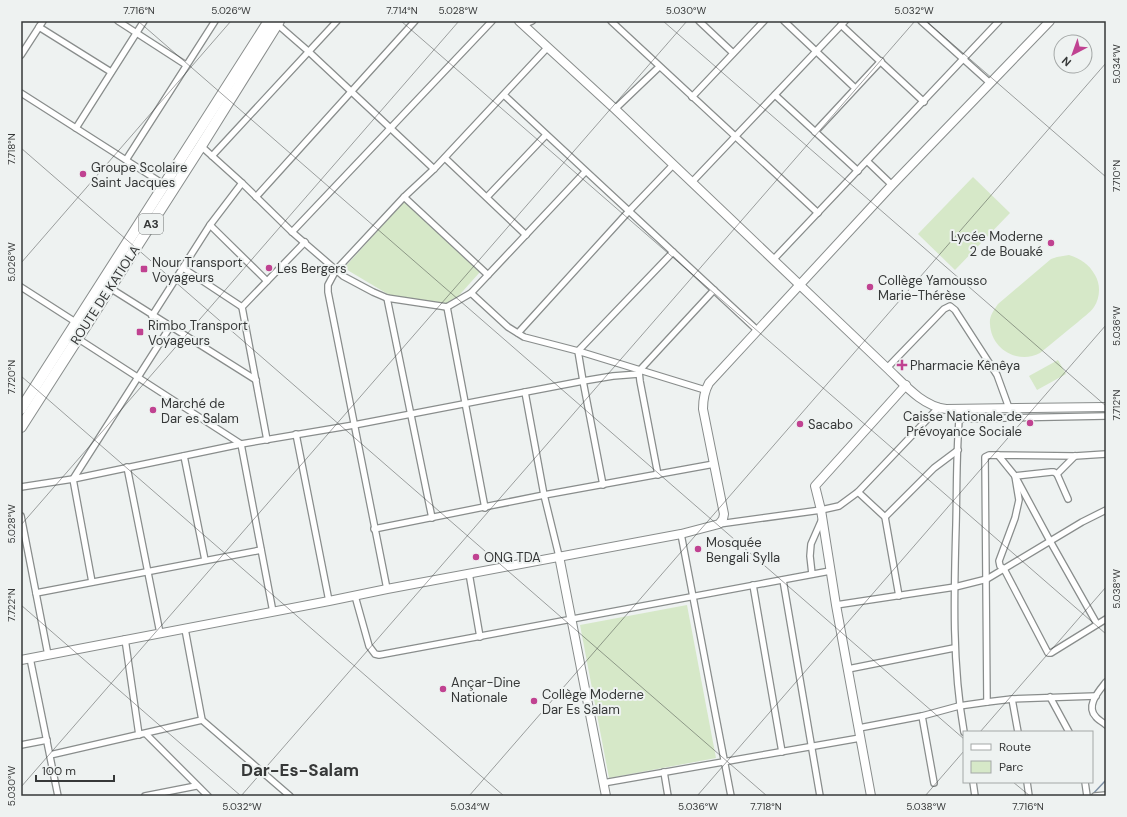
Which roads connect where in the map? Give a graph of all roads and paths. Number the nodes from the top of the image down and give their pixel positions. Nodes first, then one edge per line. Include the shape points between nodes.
1 (43, 21) edge
2 (118, 21) edge
3 (144, 21) edge
4 (214, 21) edge
5 (337, 21) edge
6 (415, 21) edge
7 (492, 21) edge
8 (532, 21) edge
9 (611, 21) edge
10 (699, 21) edge
11 (764, 21) edge
12 (784, 21) edge
13 (921, 21) edge
14 (1000, 21) edge
15 (1050, 21) edge
16 (275, 22) edge
17 (521, 23) edge
18 (843, 23) edge
19 (39, 27) junction
20 (136, 33) junction
21 (547, 48) junction
22 (308, 51) junction
23 (816, 52) junction
24 (733, 53) junction
25 (21, 55) edge
26 (964, 59) junction
27 (881, 61) junction
28 (186, 65) junction
29 (659, 67) junction
30 (111, 72) junction
31 (990, 82) junction
32 (855, 88) junction
33 (351, 91) junction
34 (21, 93) edge
35 (504, 95) junction
36 (775, 95) junction
37 (692, 97) junction
38 (924, 102) junction
39 (615, 109) junction
40 (76, 128) junction
41 (390, 129) junction
42 (815, 132) junction
43 (546, 134) junction
44 (735, 136) junction
45 (201, 146) junction
46 (212, 156) junction
47 (445, 158) junction
48 (126, 160) junction
49 (867, 161) junction
50 (673, 165) junction
51 (434, 169) junction
52 (858, 171) junction
53 (585, 172) junction
54 (692, 182) junction
55 (242, 183) junction
56 (165, 185) junction
57 (892, 185) junction
58 (256, 197) junction
59 (404, 197) junction
60 (487, 197) junction
61 (629, 211) junction
62 (818, 213) junction
63 (210, 226) junction
64 (292, 232) junction
65 (526, 235) junction
66 (304, 242) junction
67 (673, 252) junction
68 (773, 260) junction
69 (183, 268) junction
70 (336, 270) junction
71 (488, 275) junction
72 (267, 281) junction
73 (799, 285) junction
74 (21, 287) edge
75 (110, 288) junction
76 (714, 290) junction
77 (471, 293) junction
78 (388, 298) junction
79 (242, 307) junction
80 (447, 307) junction
81 (152, 316) junction
82 (77, 323) junction
83 (170, 327) junction
84 (758, 330) junction
85 (518, 333) junction
86 (77, 338) junction
87 (578, 352) junction
88 (887, 368) junction
89 (639, 373) junction
90 (138, 376) junction
91 (256, 380) junction
92 (583, 381) junction
93 (906, 385) junction
94 (705, 390) junction
95 (525, 392) junction
96 (465, 404) junction
97 (939, 407) junction
98 (1106, 407) edge
99 (1009, 408) junction
100 (21, 409) edge
101 (960, 409) junction
102 (411, 414) junction
103 (1106, 416) edge
104 (959, 419) junction
105 (354, 425) junction
106 (21, 427) edge
107 (296, 434) junction
108 (267, 440) junction
109 (241, 444) junction
110 (958, 450) junction
111 (1106, 454) edge
112 (998, 455) junction
113 (184, 456) junction
114 (1075, 456) junction
115 (714, 464) junction
116 (127, 467) junction
117 (658, 474) junction
118 (1057, 474) junction
119 (1015, 476) junction
120 (73, 478) junction
121 (603, 485) junction
122 (21, 487) edge
123 (858, 492) junction
124 (544, 495) junction
125 (1068, 499) dead end
126 (486, 508) junction
127 (1106, 510) edge
128 (821, 514) junction
129 (21, 516) edge
130 (885, 517) junction
131 (432, 518) junction
132 (720, 524) junction
133 (374, 529) junction
134 (681, 534) junction
135 (1050, 541) junction
136 (261, 550) junction
137 (559, 556) junction
138 (205, 560) junction
139 (1004, 569) junction
140 (148, 571) junction
141 (830, 571) junction
142 (469, 573) junction
143 (812, 574) junction
144 (987, 579) junction
145 (783, 580) junction
146 (92, 582) junction
147 (753, 585) junction
148 (954, 587) junction
149 (387, 589) junction
150 (36, 593) junction
151 (355, 596) junction
152 (694, 596) junction
153 (899, 596) junction
154 (329, 601) junction
155 (836, 605) junction
156 (273, 612) junction
157 (572, 619) junction
158 (1106, 619) edge
159 (1098, 624) junction
160 (185, 628) junction
161 (160, 633) junction
162 (480, 637) junction
163 (125, 639) junction
164 (954, 648) junction
165 (48, 655) junction
166 (30, 658) junction
167 (21, 660) edge
168 (848, 670) junction
169 (1106, 682) edge
170 (1096, 696) junction
171 (1050, 698) junction
172 (1012, 699) junction
173 (987, 702) junction
174 (959, 706) junction
175 (922, 716) junction
176 (202, 720) junction
177 (1106, 725) edge
178 (859, 728) junction
179 (964, 731) edge
180 (1018, 731) edge
181 (1069, 731) edge
182 (146, 734) junction
183 (139, 735) junction
184 (860, 738) junction
185 (47, 740) junction
186 (21, 745) edge
187 (812, 746) junction
188 (782, 752) junction
189 (50, 755) junction
190 (725, 760) junction
191 (664, 772) junction
192 (603, 783) junction
193 (934, 783) dead end
194 (973, 783) edge
195 (1027, 783) edge
196 (1085, 783) edge
197 (196, 786) junction
198 (1106, 794) edge
199 (58, 796) edge
200 (145, 796) edge
201 (208, 796) edge
202 (290, 796) edge
203 (606, 796) edge
204 (668, 796) edge
205 (731, 796) edge
206 (820, 796) edge
207 (871, 796) edge
208 (975, 796) edge
209 (1030, 796) edge
210 (1087, 796) edge
211 (1094, 796) edge

1 - 19 street
2 - 20 street
3 - 20 street
4 - 28 street
5 - 22 street
6 - 33 street
7 - 41 street
8 - 17 street
9 - 29 street
10 - 24 street
11 - 24 street
12 - 23 street
13 - 26 street
14 - 26 street
15 - 31 street
16 - 22 street
16 - 45 highway, ROUTE DE KATIOLA / A3
16 - 56 highway, ROUTE DE KATIOLA / A3
17 - 21 street
18 - 23 street
18 - 27 street
19 - 25 street
19 - 30 street
20 - 28 street
20 - 30 street
21 - 35 street
21 - 39 street
22 - 33 street
22 - 46 street
23 - 32 street
23 - 36 street
24 - 37 street
26 - 31 street
26 - 38 street
27 - 32 street
27 - 38 street
28 - 48 street
29 - 37 street
29 - 39 street
30 - 40 street
31 - 57 street
32 - 42 street
33 - 41 street
33 - 58 street
34 - 40 street
35 - 43 street
35 - 47 street
36 - 42 street
36 - 44 street
37 - 44 street
38 - 49 street
39 - 50 street
40 - 48 street
41 - 51 street
41 - 64 street
42 - 52 street
43 - 53 street
43 - 60 street
44 - 54 street
44 - 62 street
45 - 46 street
45 - 75 highway, ROUTE DE KATIOLA / A3
46 - 55 street
47 - 51 street
47 - 60 street
48 - 56 street
49 - 52 street
49 - 57 street
50 - 54 street
50 - 61 street
51 - 59 street
52 - 62 street
53 - 61 street
53 - 65 street
54 - 68 street
55 - 58 street
55 - 63 street
56 - 82 highway, ROUTE DE KATIOLA / A3
57 - 73 street
58 - 64 street
59 - 70 street
59 - 71 street
60 - 65 street
61 - 67 street
61 - 85 street
62 - 68 street
63 - 69 street
63 - 72 street
64 - 66 street
65 - 71 street
66 - 70 street
66 - 72 street
67 - 76 street
67 - 87 street
68 - 73 street
69 - 79 street
69 - 81 street
70 - 78 street via 367,289
70 - 105 street via 328,285 328,292
71 - 77 street
72 - 79 street
73 - 84 street
73 - 88 street
74 - 82 street
75 - 81 street
75 - 86 highway, ROUTE DE KATIOLA / A3
76 - 84 street
76 - 89 street
77 - 80 street
77 - 85 street
78 - 80 street
78 - 102 street
79 - 91 street
80 - 96 street
81 - 83 street
82 - 100 highway, ROUTE DE KATIOLA / A3
83 - 90 street
83 - 91 street
84 - 94 street
85 - 87 street via 524,337
86 - 90 street
86 - 106 highway, ROUTE DE KATIOLA / A3
87 - 89 street
87 - 92 street
88 - 93 street
88 - 99 street via 944,309 950,306 998,375
89 - 92 street
89 - 94 street
89 - 117 street
90 - 109 street
90 - 120 street
91 - 108 street
92 - 95 street
92 - 121 street
93 - 97 street via 922,399
93 - 128 street via 816,485
94 - 115 street via 704,409
95 - 96 street
95 - 124 street
96 - 102 street
96 - 126 street
97 - 101 street
97 - 123 street
98 - 99 street
99 - 101 street
101 - 104 street
102 - 105 street
102 - 131 street
103 - 104 street
104 - 110 street
105 - 107 street
105 - 133 street
107 - 108 street
107 - 154 street
108 - 109 street
109 - 113 street
109 - 136 street
110 - 130 street via 934,468
110 - 148 street
111 - 114 street
112 - 114 street
112 - 119 street
112 - 144 street via 985,457
113 - 116 street
113 - 138 street
114 - 118 street
115 - 117 street
115 - 132 street via 724,514
116 - 120 street
116 - 140 street
117 - 121 street
118 - 119 street via 1051,472
118 - 125 street
119 - 135 street
119 - 139 street via 1019,500 999,561
120 - 122 street
120 - 146 street
121 - 124 street
123 - 128 street via 839,506
123 - 130 street
124 - 126 street
124 - 137 street
126 - 131 street
127 - 135 street
128 - 132 street
128 - 141 street
128 - 143 street via 811,544
129 - 150 street
130 - 153 street
131 - 133 street
132 - 134 street
133 - 149 street
134 - 137 street
134 - 152 street
135 - 139 street
135 - 159 street
136 - 138 street
136 - 156 street
137 - 142 street
137 - 157 street
138 - 140 street
139 - 144 street
139 - 159 street via 1048,653
140 - 146 street
140 - 161 street
141 - 143 street
141 - 155 street
142 - 149 street
142 - 162 street
143 - 145 street
144 - 148 street
144 - 173 street
145 - 147 street
145 - 187 street
146 - 150 street
147 - 152 street
147 - 188 street
148 - 153 street
148 - 164 street
149 - 151 street
150 - 165 street
151 - 154 street
151 - 162 street via 369,646 374,654
152 - 157 street
152 - 190 street
153 - 155 street
154 - 156 street
155 - 168 street
156 - 160 street
157 - 162 street
157 - 192 street
158 - 159 street
160 - 161 street
160 - 176 street
161 - 163 street
163 - 165 street
163 - 183 street
164 - 168 street
164 - 174 street
165 - 166 street
166 - 167 street
166 - 185 street
168 - 178 street
169 - 170 street
170 - 171 street
170 - 177 street via 1092,709 1094,716
171 - 172 street
171 - 181 street
172 - 173 street
172 - 180 street
173 - 174 street
174 - 175 street
174 - 179 street
175 - 178 street
175 - 193 street
176 - 182 street
176 - 202 street
178 - 184 street
182 - 183 street
182 - 197 street
183 - 189 street
184 - 187 street
184 - 207 street
185 - 186 street
185 - 189 street
187 - 188 street
187 - 206 street
188 - 190 street
189 - 199 street
190 - 191 street
190 - 205 street
191 - 192 street
191 - 204 street
192 - 203 street
194 - 208 street
195 - 209 street
196 - 210 street
197 - 200 street
197 - 201 street
198 - 211 street

